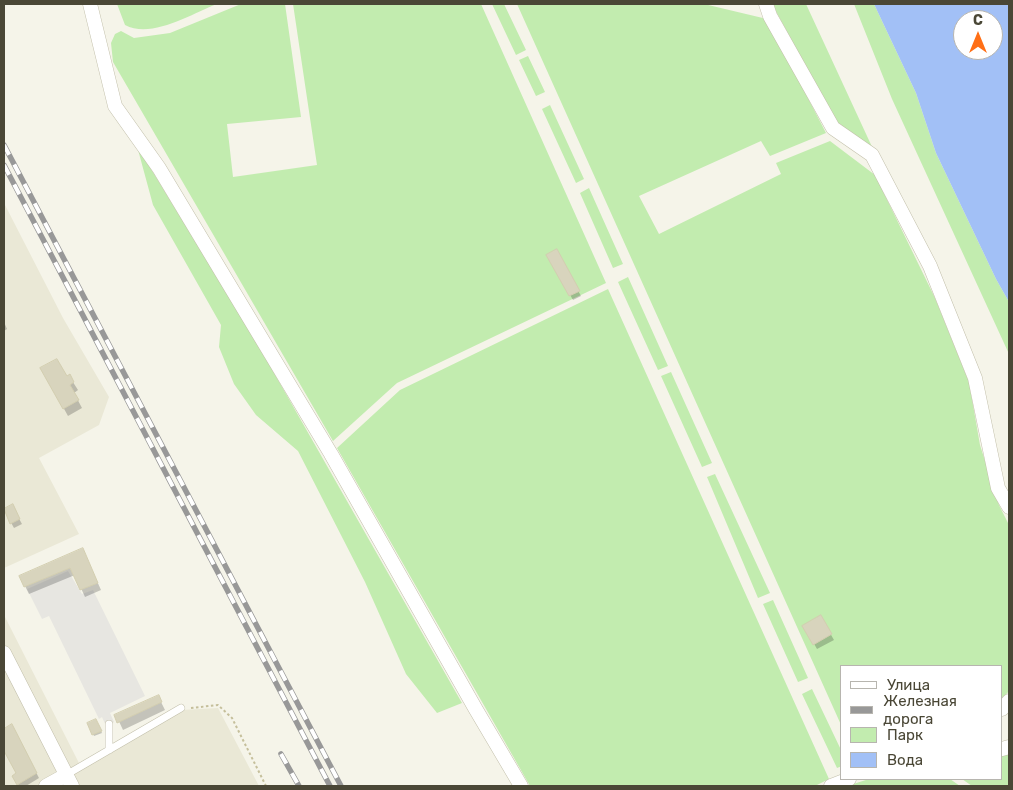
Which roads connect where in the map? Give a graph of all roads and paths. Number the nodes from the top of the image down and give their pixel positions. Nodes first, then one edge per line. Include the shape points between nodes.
1 (90, 4) edge
2 (766, 4) edge
3 (1009, 507) edge
4 (4, 653) edge
5 (181, 708) joint
6 (109, 724) dead end
7 (109, 750) junction
8 (846, 780) edge
9 (69, 781) edge
10 (46, 786) edge
11 (266, 786) edge
12 (522, 786) edge
13 (831, 786) edge

1 - 12 street via 115,106 159,168 331,454
2 - 3 street via 833,128 872,155 930,266 975,378 998,488
4 - 9 street
5 - 7 lane
5 - 11 path via 218,705 232,718
6 - 7 lane
7 - 9 lane
8 - 13 street
9 - 10 street

